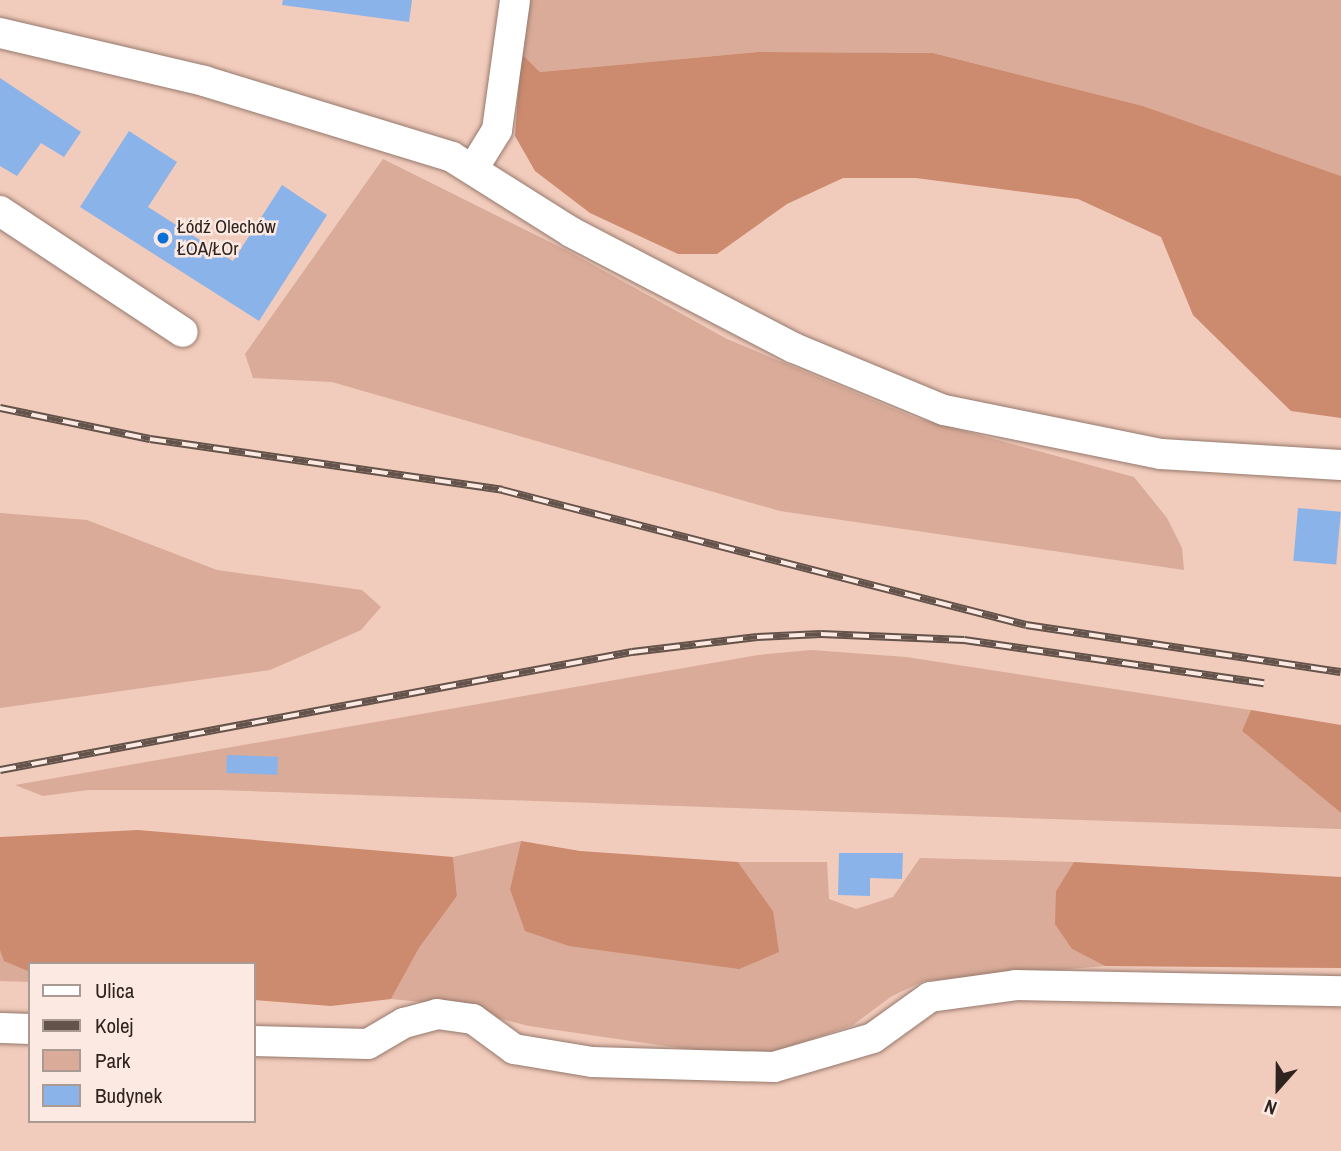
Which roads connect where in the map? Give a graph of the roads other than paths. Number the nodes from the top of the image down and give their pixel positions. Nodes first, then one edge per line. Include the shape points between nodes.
1 (515, 0) edge
2 (0, 33) edge
3 (473, 169) junction
4 (0, 211) edge
5 (183, 332) dead end
6 (1341, 466) edge
7 (1341, 991) edge
8 (0, 1028) edge
9 (28, 1029) edge
10 (256, 1041) edge

1 - 3 lane via 497,130
2 - 3 lane via 204,82 452,158
3 - 6 lane via 571,232 794,348 944,410 1161,454
4 - 5 lane
7 - 10 lane via 1016,985 930,997 873,1038 774,1067 592,1062 514,1049 473,1019 438,1014 404,1023 369,1044
8 - 9 lane

